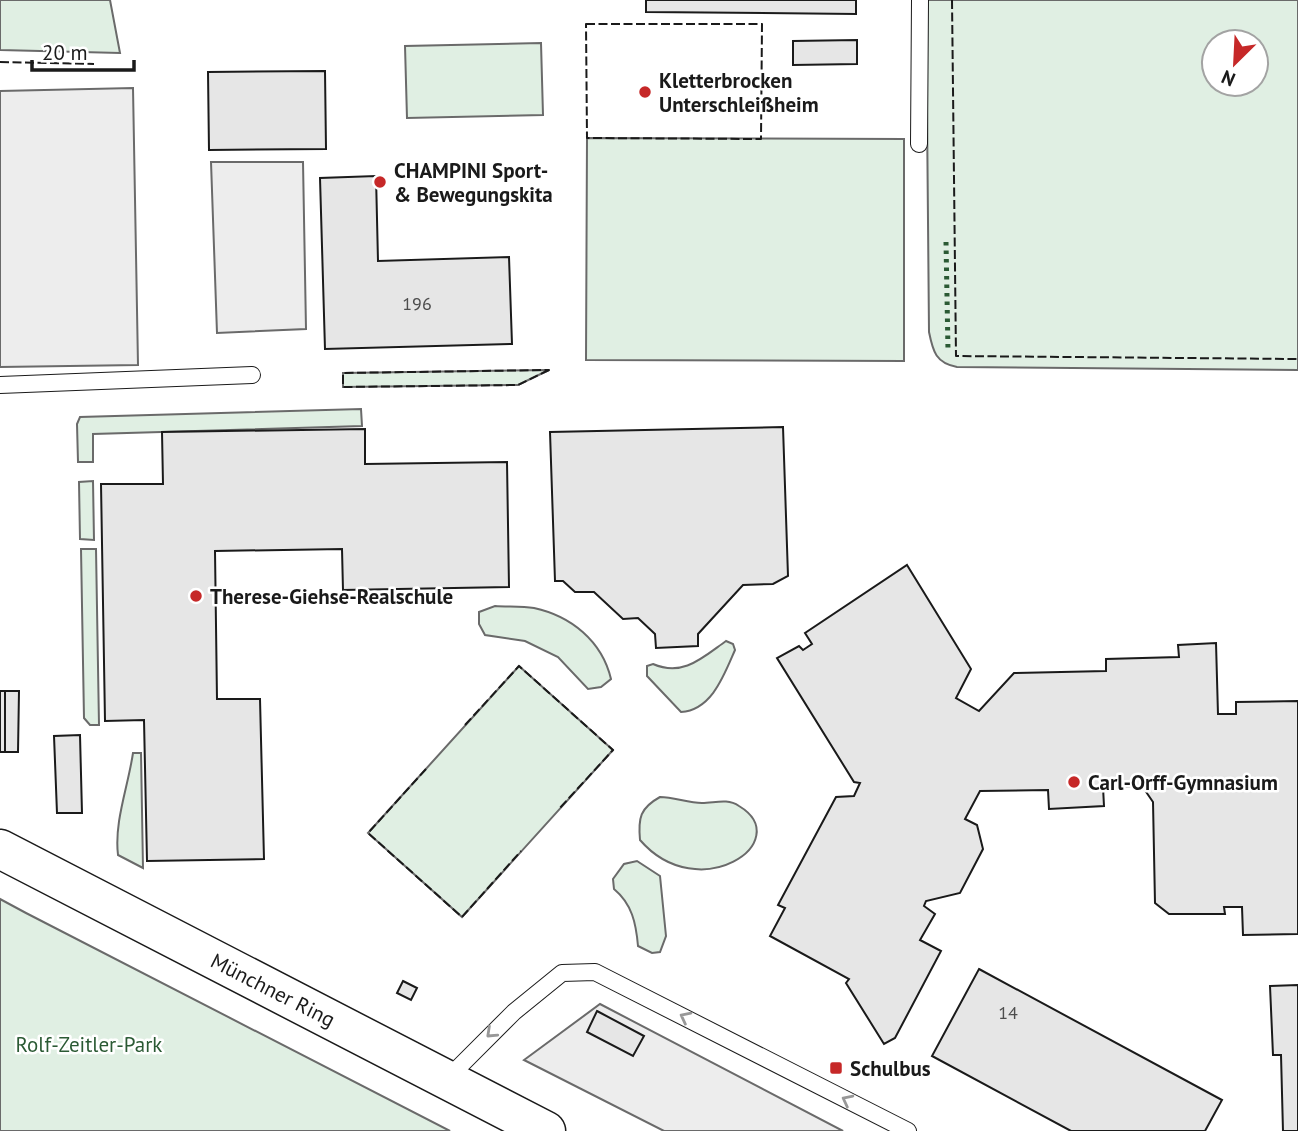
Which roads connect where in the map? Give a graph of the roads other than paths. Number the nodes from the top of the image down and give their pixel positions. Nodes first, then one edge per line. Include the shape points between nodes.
1 (920, 0) edge
2 (919, 144) dead end
3 (252, 375) dead end
4 (0, 385) edge
5 (0, 849) edge
6 (446, 1080) junction
7 (546, 1131) edge
8 (908, 1131) edge

1 - 2 lane
3 - 4 lane
5 - 6 main road, Münchner Ring
6 - 7 main road, Münchner Ring
8 -> 6 lane via 596,972 562,973 513,1012

